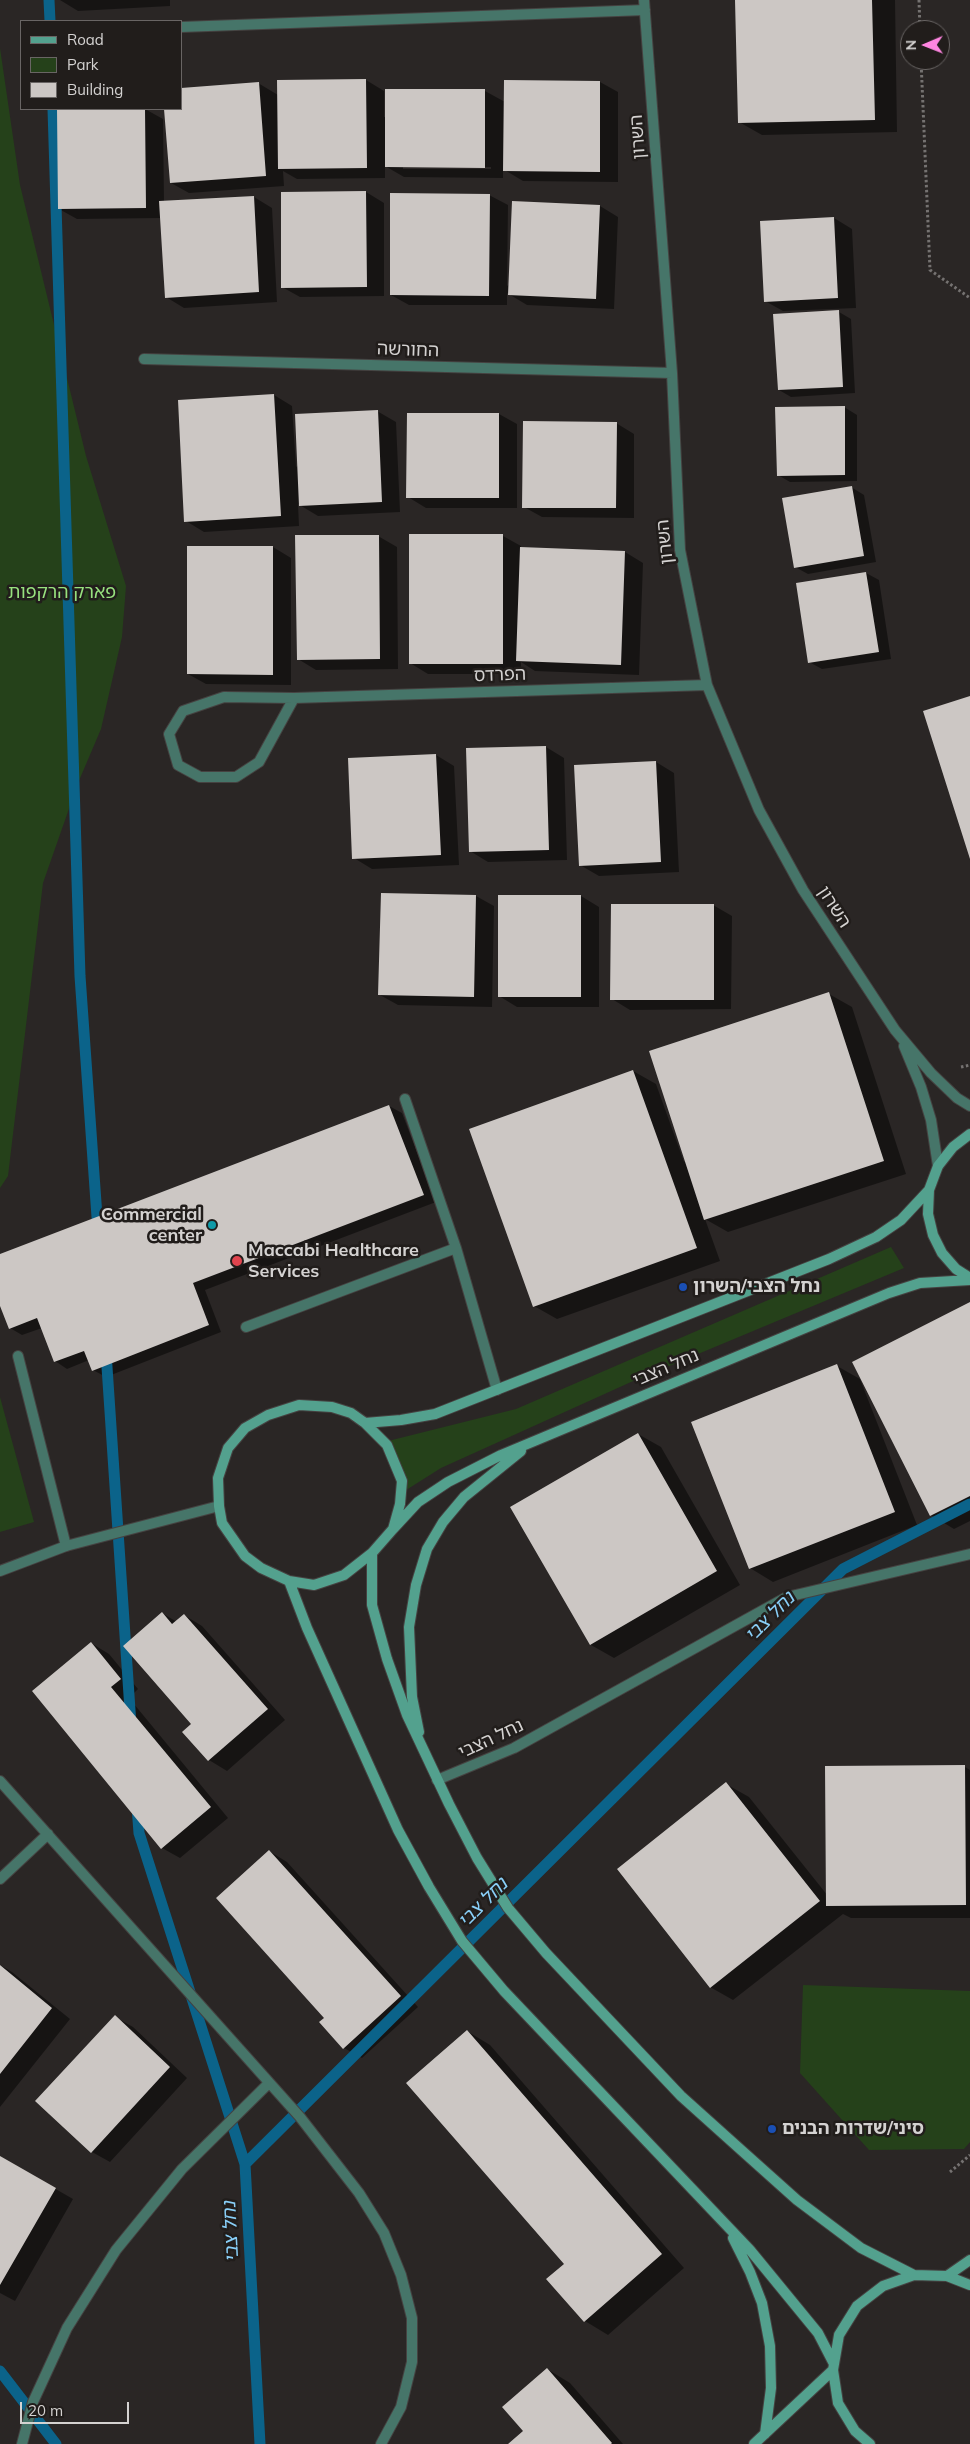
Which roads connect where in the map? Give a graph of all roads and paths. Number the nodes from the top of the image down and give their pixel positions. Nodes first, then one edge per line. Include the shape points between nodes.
1 (919, 0) edge
2 (645, 5) edge
3 (920, 20) edge
4 (182, 27) edge
5 (921, 70) edge
6 (970, 298) edge
7 (144, 359) dead end
8 (672, 374) junction
9 (707, 685) junction
10 (294, 698) junction
11 (895, 1030) junction
12 (405, 1099) dead end
13 (970, 1106) edge
14 (970, 1134) edge
15 (938, 1166) junction
16 (929, 1190) junction
17 (456, 1248) junction
18 (970, 1279) edge
19 (246, 1327) dead end
20 (18, 1356) dead end
21 (497, 1390) junction
22 (365, 1422) junction
23 (534, 1442) junction
24 (219, 1506) junction
25 (393, 1529) junction
26 (66, 1546) junction
27 (372, 1553) junction
28 (970, 1554) edge
29 (0, 1571) edge
30 (288, 1581) junction
31 (422, 1747) junction
32 (437, 1780) junction
33 (0, 1781) edge
34 (48, 1834) junction
35 (0, 1879) edge
36 (269, 2083) junction
37 (970, 2155) edge
38 (950, 2172) dead end
39 (728, 2228) junction
40 (970, 2260) edge
41 (914, 2275) junction
42 (947, 2276) junction
43 (970, 2285) edge
44 (833, 2367) junction
45 (765, 2434) junction
46 (22, 2444) edge
47 (381, 2444) edge
48 (754, 2444) edge
49 (870, 2444) edge

1 - 3 path
2 - 4 street
2 - 8 street, השרון
5 - 6 path via 930,270
7 - 8 street, החורשה
8 - 9 street, השרון via 680,550
9 - 10 street, הפרדס
9 - 11 street, השרון via 763,818 803,890
10 - 10 street, הפרדס via 224,697 183,711 169,734 178,765 200,777 236,777 259,762
11 - 13 street, השרון via 930,1073
11 - 15 street, השרון via 924,1095
12 - 17 street
14 - 15 street via 953,1147
15 - 16 street
16 - 18 street via 928,1214 933,1235 942,1253
16 - 21 street via 900,1220 876,1237
17 - 19 street
17 - 21 street
18 - 23 street, נחל הצבי via 920,1283 889,1293
20 - 26 street
21 - 22 street via 435,1414
22 - 24 street, נחל הצבי via 332,1407 299,1405 268,1415 246,1428 228,1448 218,1478
22 - 25 street via 387,1445 402,1481
23 - 25 street, נחל הצבי via 448,1482 418,1502
23 - 31 street via 464,1497 443,1522 427,1549 416,1585 409,1627 412,1697
24 - 26 street
24 - 30 street, נחל הצבי via 222,1523 245,1556
25 - 27 street, נחל הצבי
26 - 29 street
27 - 30 street, נחל הצבי via 344,1575 314,1585
27 - 31 street via 372,1605 387,1659
28 - 32 street, נחל הצבי via 787,1597 514,1748
30 - 39 street via 398,1830 462,1941 504,1991
31 - 32 street
32 - 41 street via 477,1858 508,1908 546,1953 681,2096 796,2200 861,2248
33 - 34 street
34 - 35 street
34 - 36 street
36 - 46 street via 182,2169 116,2250 67,2328 34,2402
36 - 47 street via 331,2154 360,2193 384,2233 401,2275 412,2318 412,2362 401,2407
37 - 38 path
39 - 44 street via 818,2333
39 - 45 street via 762,2304 770,2346 771,2388
40 - 42 street
41 - 42 street
41 - 44 street via 883,2286 857,2306 839,2335
42 - 43 street
44 - 45 street
44 - 49 street via 838,2403 855,2431
45 - 48 street

